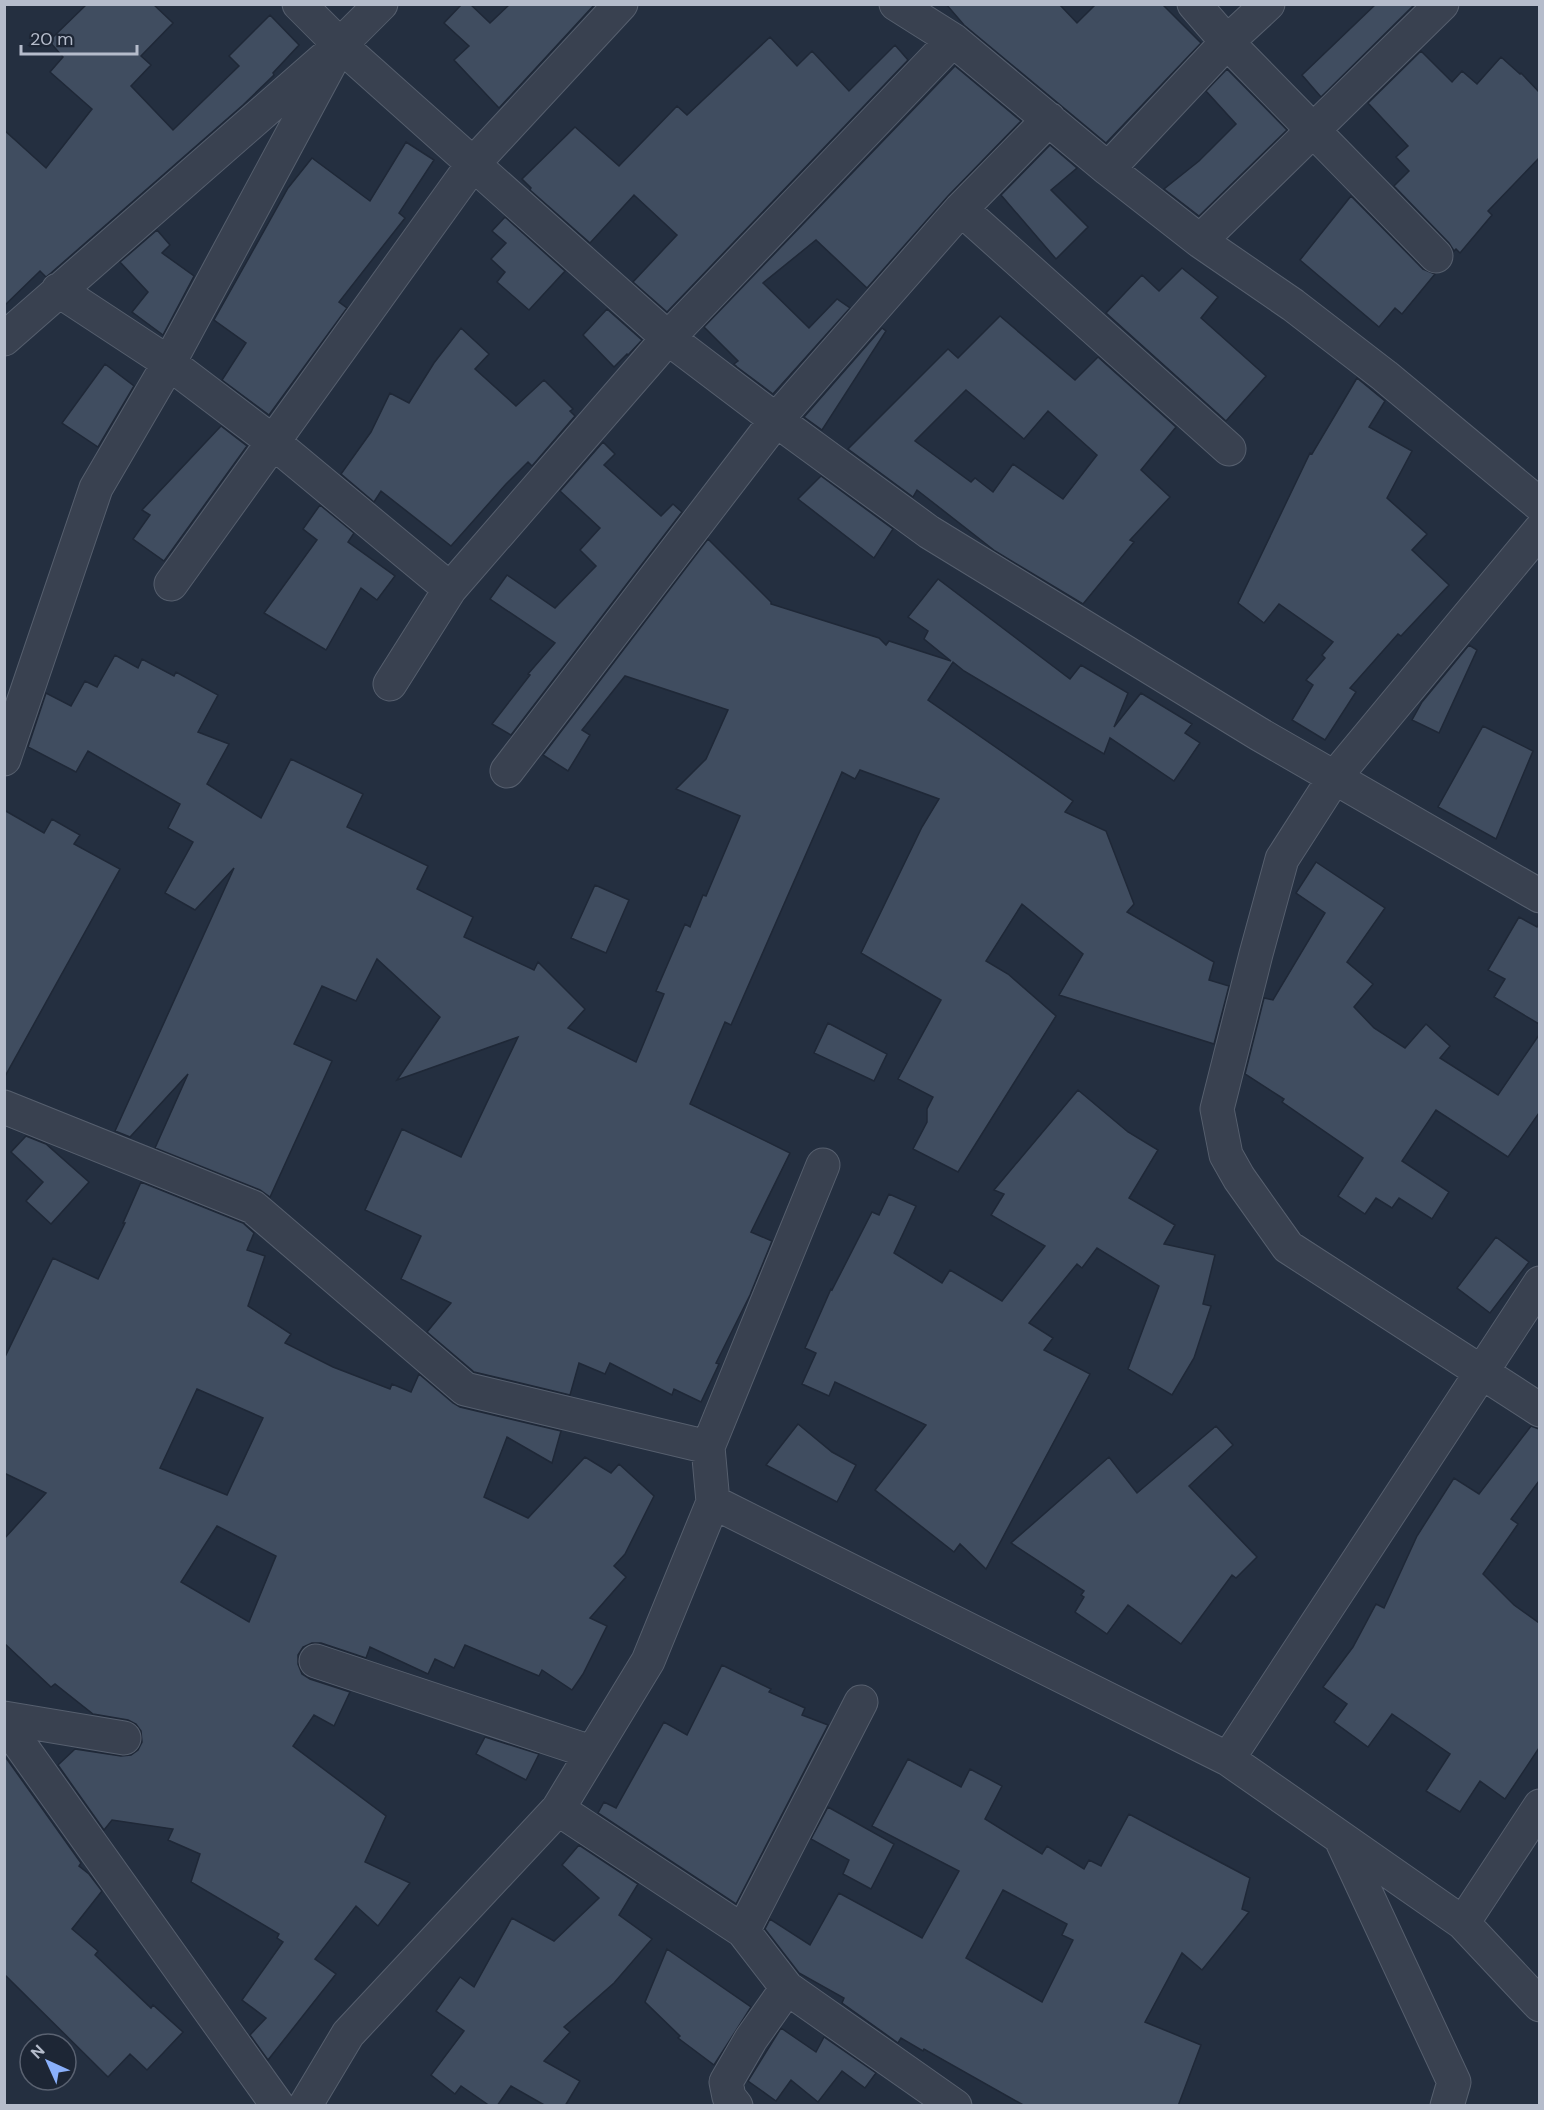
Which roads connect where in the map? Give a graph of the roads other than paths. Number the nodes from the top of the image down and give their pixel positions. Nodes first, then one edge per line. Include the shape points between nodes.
1 (299, 4) edge
2 (381, 4) edge
3 (621, 4) edge
4 (896, 4) edge
5 (1194, 4) edge
6 (1268, 4) edge
7 (1442, 4) edge
8 (954, 40) junction
9 (1227, 42) junction
10 (340, 45) junction
11 (1048, 119) junction
12 (1314, 130) junction
13 (473, 164) junction
14 (1108, 169) junction
15 (961, 209) junction
16 (1200, 241) junction
17 (1436, 256) dead end
18 (58, 290) junction
19 (668, 338) junction
20 (4, 339) edge
21 (169, 363) junction
22 (776, 420) junction
23 (273, 442) junction
24 (1228, 449) dead end
25 (1539, 505) edge
26 (1539, 530) edge
27 (171, 584) dead end
28 (450, 589) junction
29 (390, 684) dead end
30 (4, 759) edge
31 (507, 771) dead end
32 (1334, 778) junction
33 (1539, 896) edge
34 (4, 1107) edge
35 (823, 1165) dead end
36 (1539, 1283) edge
37 (1481, 1372) junction
38 (1539, 1410) edge
39 (708, 1448) junction
40 (713, 1502) junction
41 (316, 1660) dead end
42 (861, 1702) dead end
43 (4, 1720) edge
44 (124, 1738) dead end
45 (591, 1752) junction
46 (1228, 1759) junction
47 (1539, 1806) edge
48 (558, 1809) junction
49 (1341, 1838) junction
50 (1463, 1923) junction
51 (743, 1931) junction
52 (786, 1988) junction
53 (1539, 2005) edge
54 (278, 2106) edge
55 (305, 2106) edge
56 (736, 2106) edge
57 (955, 2106) edge
58 (1447, 2106) edge

1 - 10 street
2 - 10 street
3 - 13 street
4 - 8 street
5 - 9 street
6 - 9 street
7 - 12 street
8 - 11 street
8 - 19 street
9 - 12 street
9 - 14 street
10 - 13 street
10 - 18 street
10 - 21 street
11 - 14 street
11 - 15 street
12 - 16 street
12 - 17 street
13 - 19 street
13 - 23 street
14 - 16 street
15 - 22 street
15 - 24 street
16 - 25 street via 1293,305 1385,376
18 - 20 street
18 - 21 street
19 - 22 street
19 - 28 street
21 - 23 street
21 - 30 street via 96,488
22 - 31 street
22 - 32 street via 928,532
23 - 27 street
23 - 28 street
26 - 32 street
28 - 29 street
32 - 33 street
32 - 37 street via 1282,859 1217,1109 1226,1155 1288,1247
34 - 39 street via 253,1207 465,1389
35 - 39 street
36 - 37 street
37 - 38 street
37 - 46 street
39 - 40 street
40 - 45 street via 648,1661
40 - 46 street
41 - 45 street
42 - 51 street
43 - 44 street
43 - 54 street
45 - 48 street
46 - 49 street
47 - 50 street
48 - 51 street
48 - 55 street via 348,2034
49 - 50 street
49 - 58 street via 1454,2082
50 - 53 street
51 - 52 street
52 - 56 street via 726,2082
52 - 57 street

